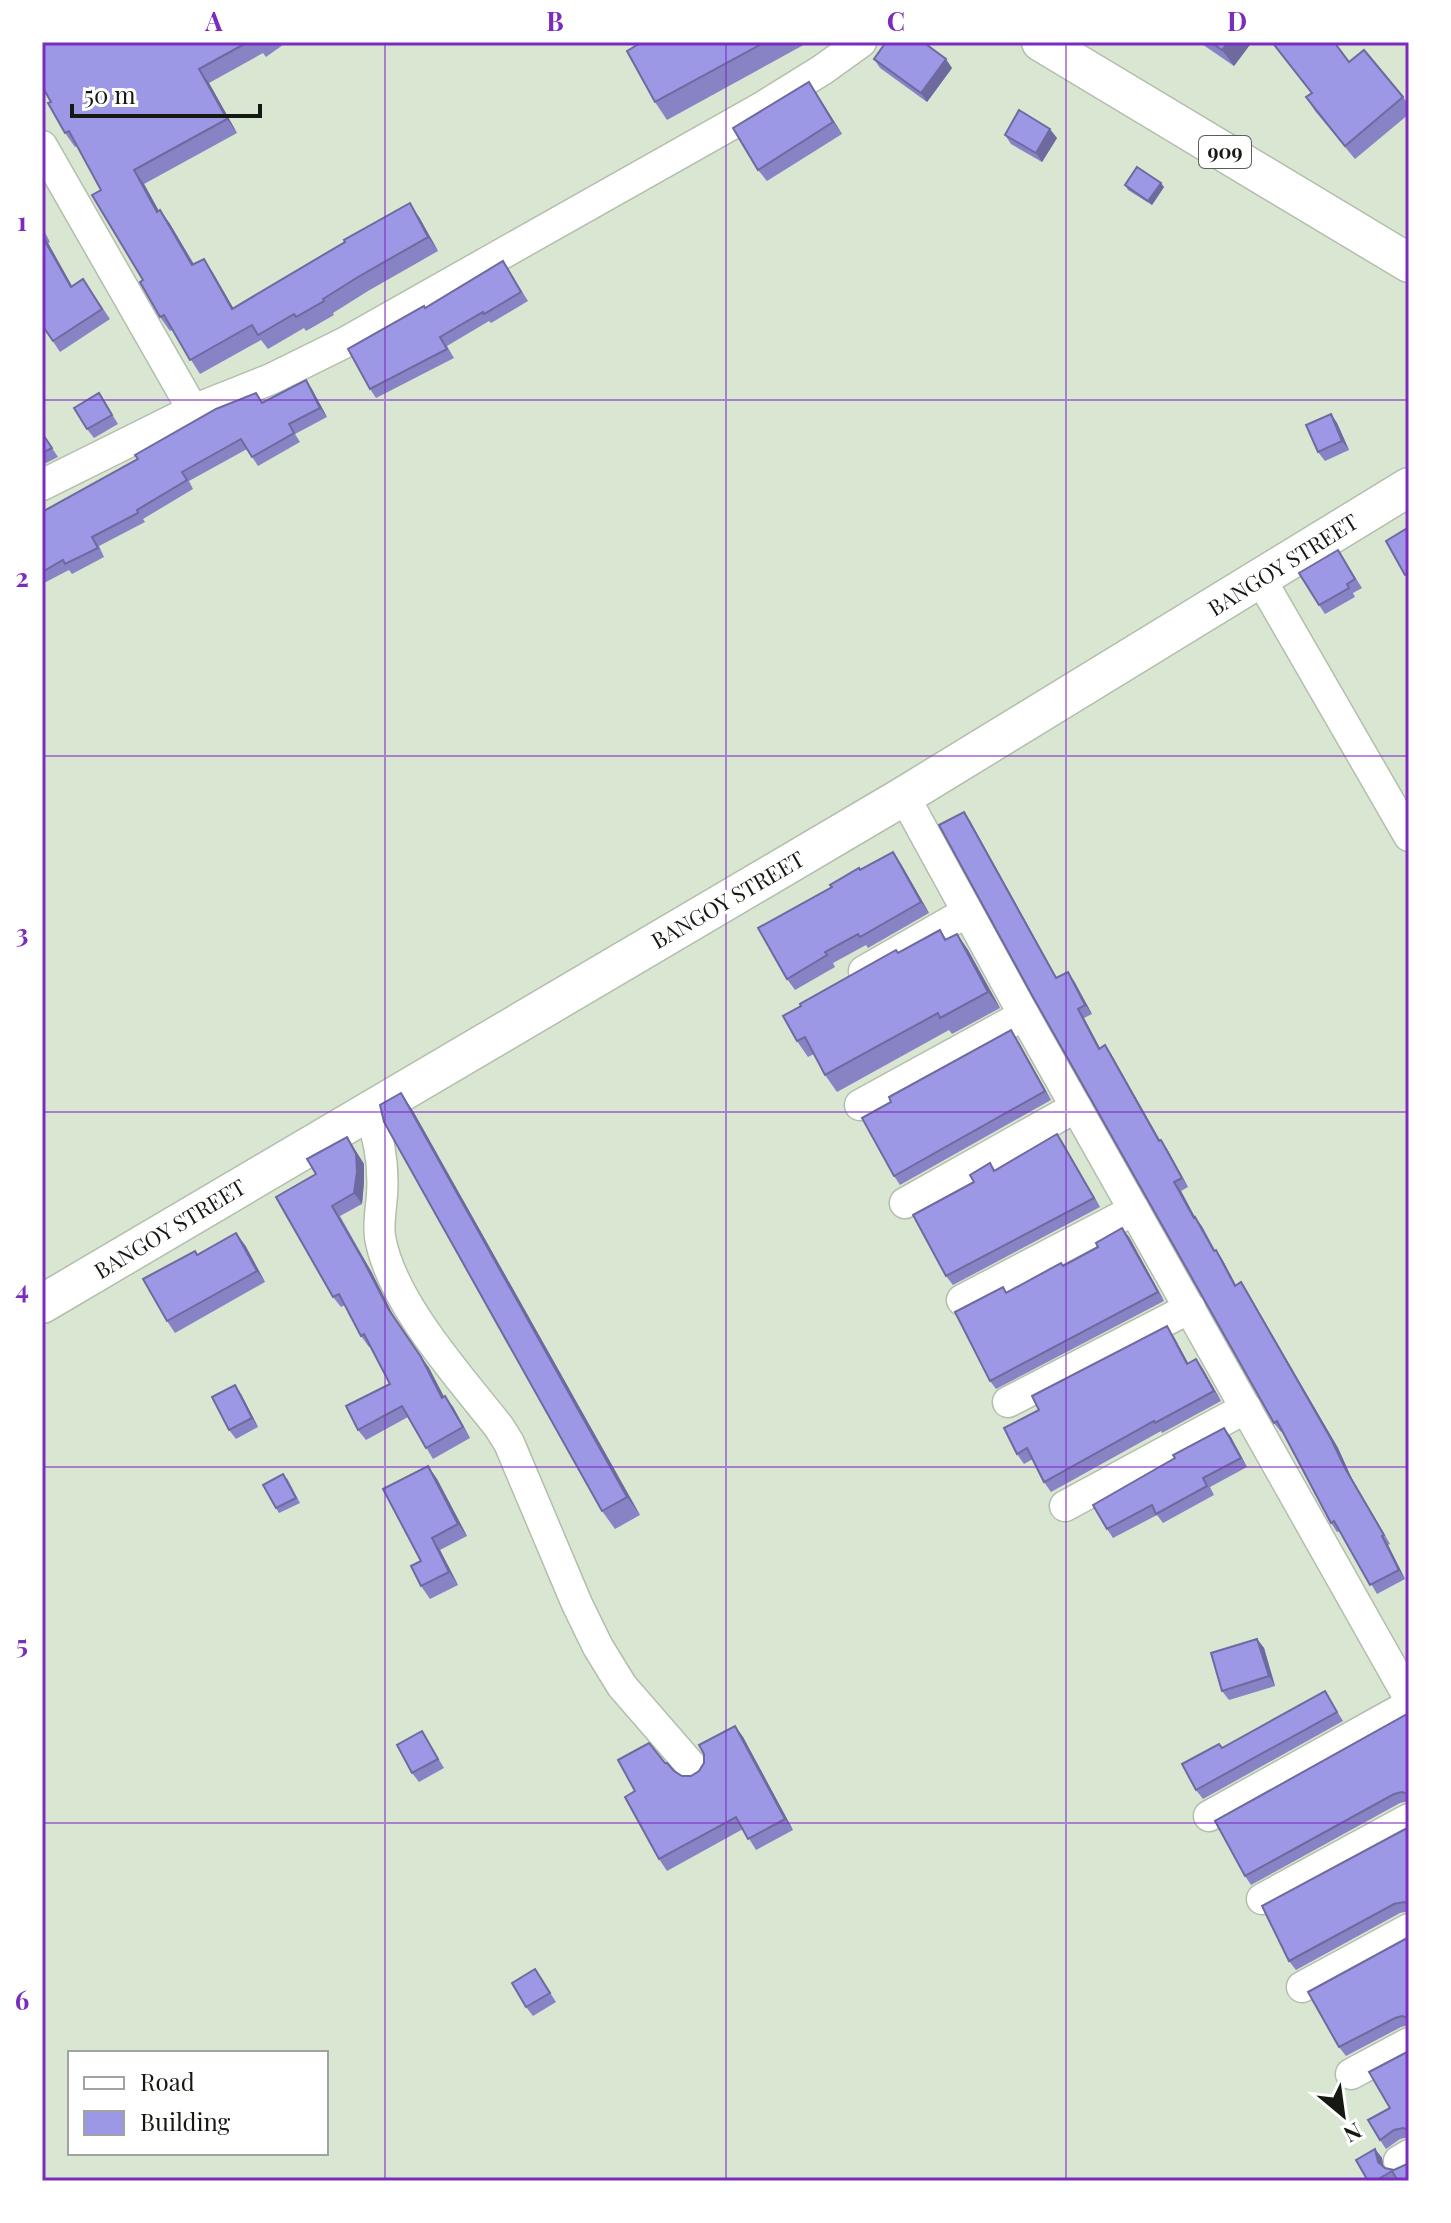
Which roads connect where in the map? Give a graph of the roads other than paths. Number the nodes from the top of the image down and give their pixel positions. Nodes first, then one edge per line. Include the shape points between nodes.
1 (861, 42) edge
2 (1054, 46) edge
3 (42, 146) edge
4 (1409, 263) edge
5 (193, 410) junction
6 (42, 485) edge
7 (1409, 487) edge
8 (1260, 578) junction
9 (904, 796) junction
10 (1409, 836) edge
11 (967, 912) junction
12 (846, 981) edge
13 (1024, 1015) junction
14 (860, 1105) dead end
15 (1076, 1107) junction
16 (369, 1111) junction
17 (905, 1203) dead end
18 (1134, 1210) junction
19 (962, 1300) dead end
20 (42, 1304) edge
21 (1190, 1308) junction
22 (1008, 1402) dead end
23 (1246, 1408) junction
24 (1065, 1506) dead end
25 (1409, 1698) edge
26 (1409, 1705) edge
27 (695, 1770) edge
28 (1209, 1816) dead end
29 (1409, 1819) edge
30 (1262, 1899) dead end
31 (1409, 1929) edge
32 (1302, 1987) dead end
33 (1409, 2043) edge
34 (1351, 2074) dead end

1 - 5 street via 764,106 344,343
2 - 4 main road, 909
3 - 5 street
5 - 6 street
7 - 8 main road, BANGOY STREET
8 - 9 main road, BANGOY STREET
8 - 10 street
9 - 11 street
9 - 16 main road, BANGOY STREET
11 - 12 street
11 - 13 street
13 - 14 street
13 - 15 street
15 - 17 street
15 - 18 street
16 - 20 main road, BANGOY STREET
16 - 27 street via 383,1168 379,1233 403,1297 509,1443 577,1604 622,1686
18 - 19 street
18 - 21 street
21 - 22 street
21 - 23 street
23 - 24 street
23 - 25 street
26 - 28 street
29 - 30 street
31 - 32 street
33 - 34 street

